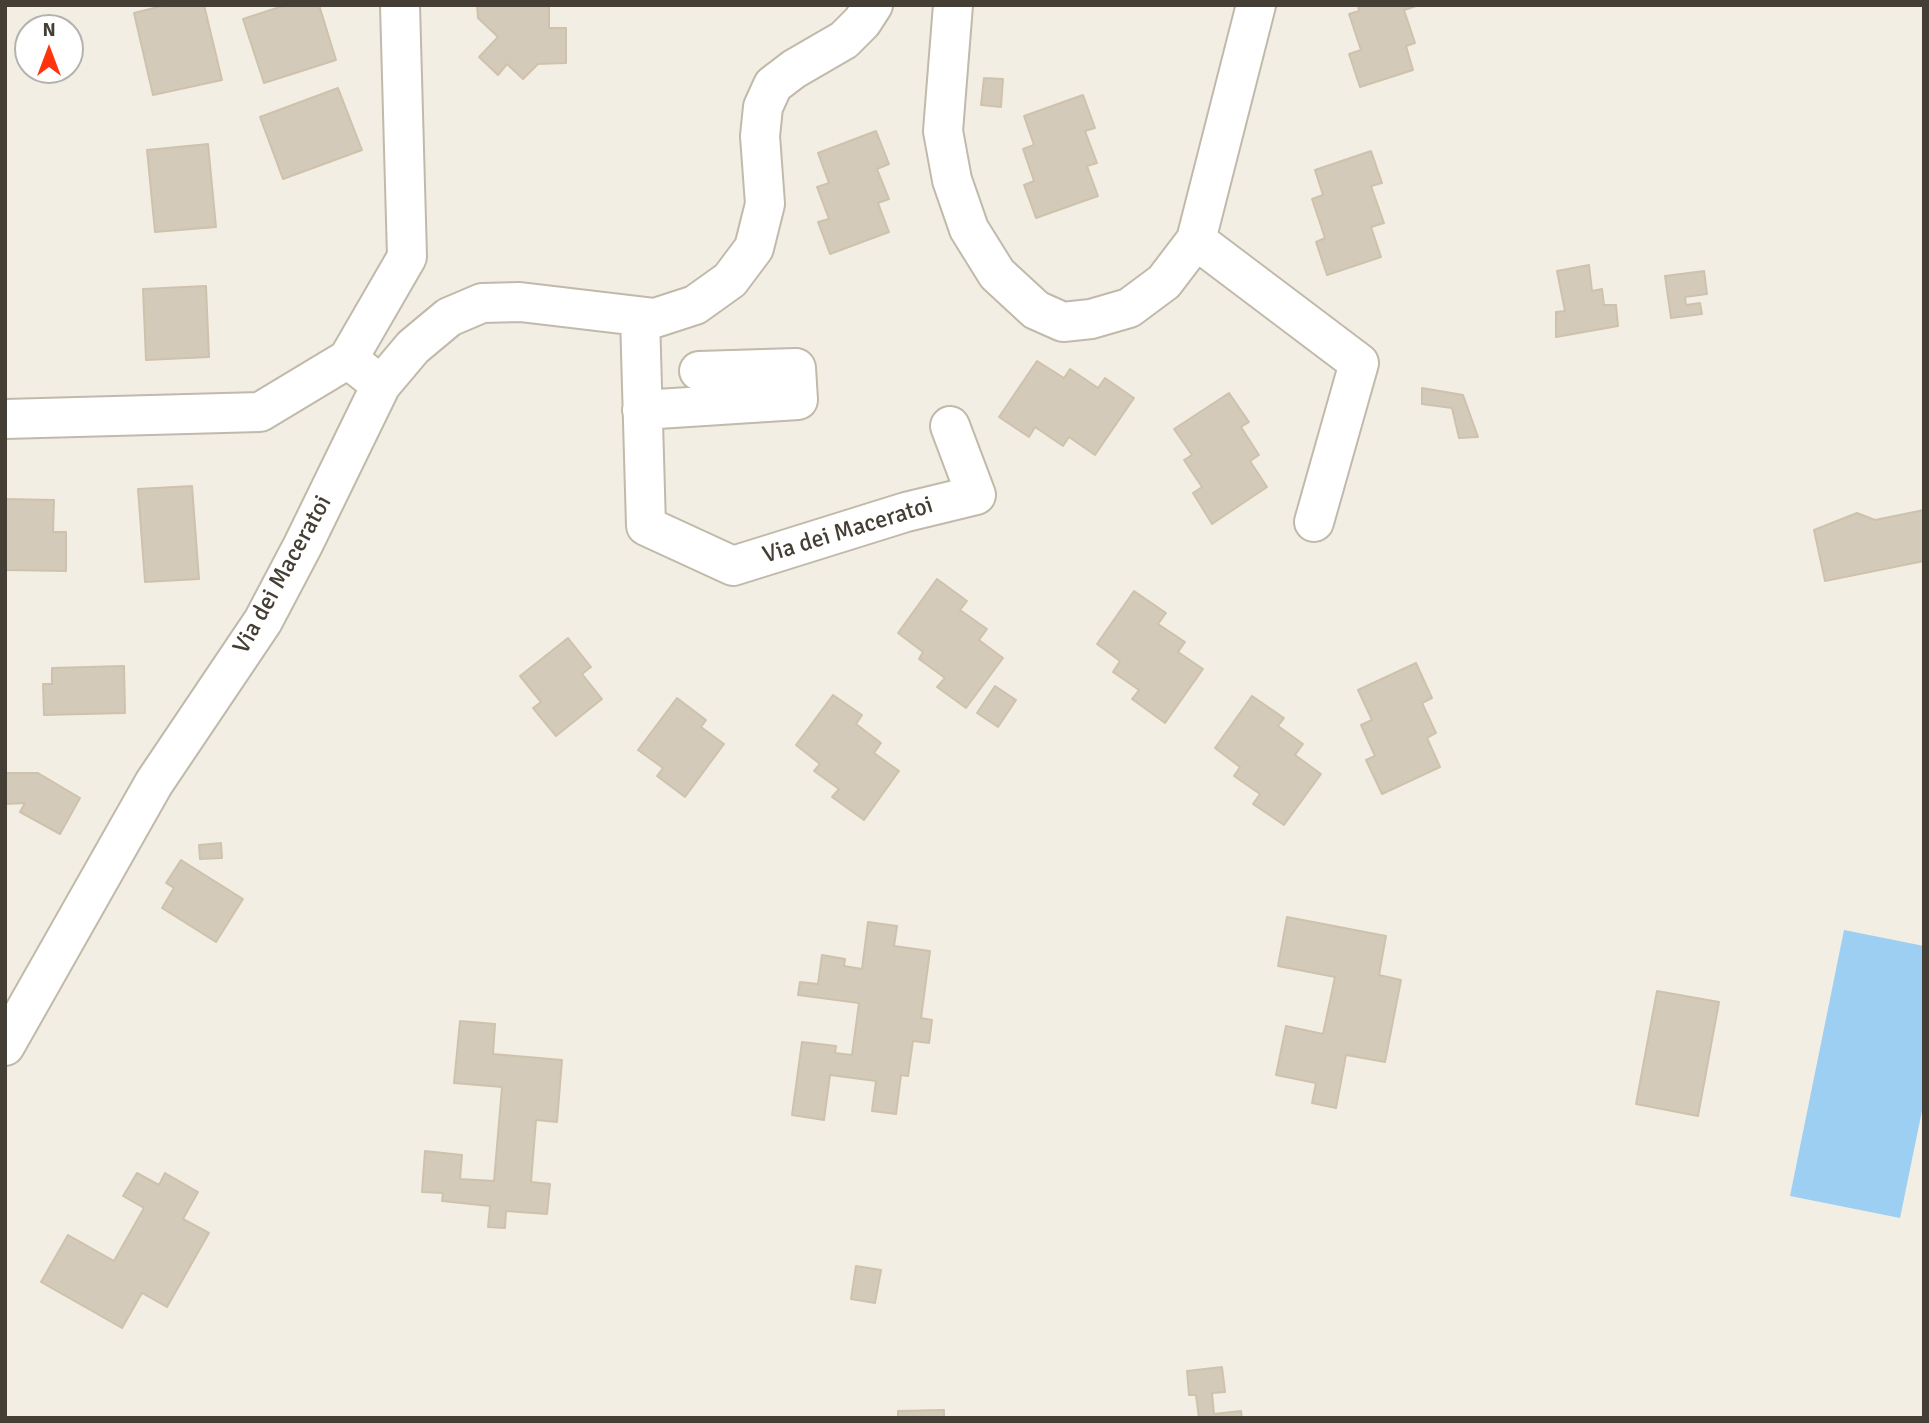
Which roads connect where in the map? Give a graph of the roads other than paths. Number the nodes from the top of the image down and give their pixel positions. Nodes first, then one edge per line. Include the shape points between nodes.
1 (400, 5) edge
2 (873, 5) edge
3 (953, 5) edge
4 (1256, 5) edge
5 (1196, 240) junction
6 (639, 317) junction
7 (348, 359) junction
8 (699, 370) dead end
9 (381, 385) junction
10 (642, 410) junction
11 (5, 419) edge
12 (950, 426) dead end
13 (1314, 522) dead end
14 (5, 1046) edge

1 - 7 street via 407,257
2 - 6 street, Via dei Maceratoi via 844,40 773,85 763,107 760,136 765,204 754,248 730,280 695,305 655,318
3 - 5 street via 943,131 952,180 969,229 997,274 1036,310 1063,321 1091,319 1129,308 1164,282
4 - 5 street
5 - 13 street via 1359,363
6 - 9 street, Via dei Maceratoi via 520,302 482,303 449,317 412,347
6 - 10 street, Via dei Maceratoi
7 - 9 street
7 - 11 street via 260,412
8 - 10 street via 796,368 798,400
9 - 14 street, Via dei Maceratoi via 263,621 154,783
10 - 12 street, Via dei Maceratoi via 646,526 733,566 905,512 976,495

